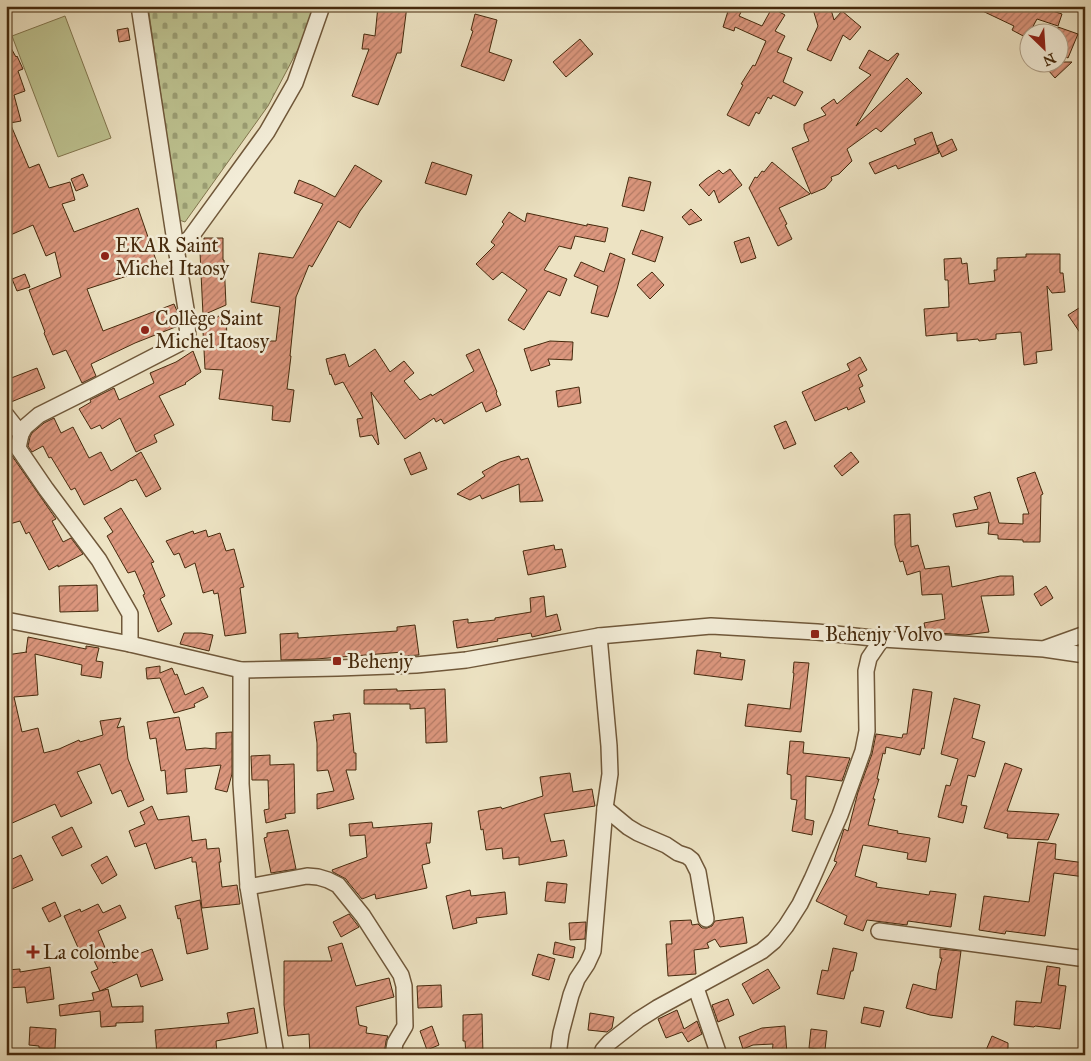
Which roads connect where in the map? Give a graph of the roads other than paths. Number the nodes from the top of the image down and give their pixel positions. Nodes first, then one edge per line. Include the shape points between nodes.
1 (139, 6) edge
2 (322, 6) edge
3 (176, 248) junction
4 (6, 415) edge
5 (21, 434) junction
6 (6, 620) edge
7 (1085, 634) edge
8 (599, 636) junction
9 (882, 639) junction
10 (130, 644) junction
11 (1044, 649) junction
12 (1085, 655) edge
13 (241, 670) junction
14 (605, 808) junction
15 (248, 887) junction
16 (706, 919) dead end
17 (879, 931) dead end
18 (1085, 957) edge
19 (696, 988) junction
20 (276, 1055) edge
21 (393, 1055) edge
22 (558, 1055) edge
23 (601, 1055) edge
24 (719, 1055) edge

1 - 3 street
2 - 3 street via 296,83 266,132 190,238
3 - 5 street via 188,339 39,415
4 - 5 street
5 - 10 street via 18,448 99,560 130,614
6 - 10 street
7 - 11 street
8 - 9 street via 711,626
8 - 13 street via 466,660 416,665
8 - 14 street via 610,774
9 - 11 street
9 - 19 street via 869,658 866,670 867,731 863,751 840,815 800,904 774,941 762,951
10 - 13 street
11 - 12 street
13 - 15 street via 241,784
14 - 16 street via 638,833 692,860 698,872
14 - 22 street via 593,951 571,994
15 - 20 street
15 - 21 street via 318,876 338,885 347,895 401,975 405,1026 395,1043
17 - 18 street
19 - 23 street via 638,1020 610,1042
19 - 24 street

